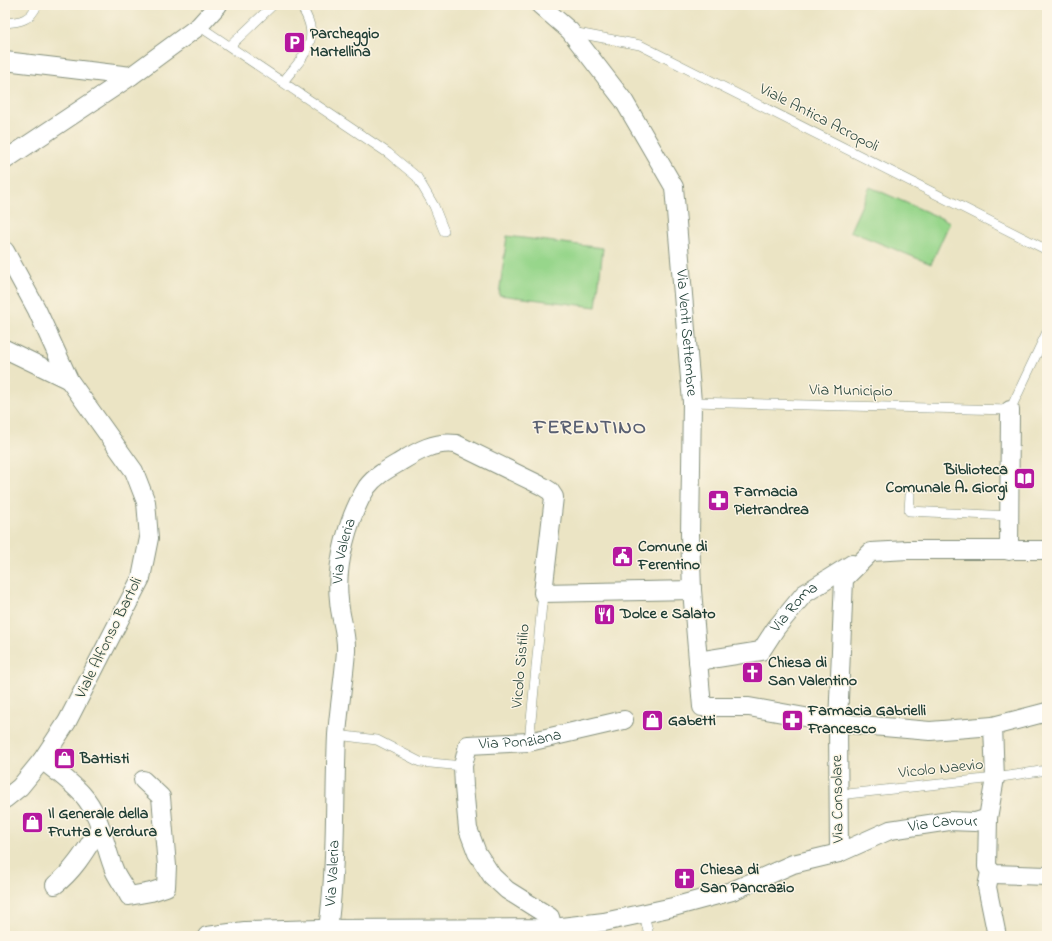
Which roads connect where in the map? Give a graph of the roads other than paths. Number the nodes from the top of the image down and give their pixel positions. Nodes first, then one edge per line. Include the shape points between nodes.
1 (36, 5) edge
2 (218, 5) edge
3 (273, 5) edge
4 (300, 5) edge
5 (540, 5) edge
6 (5, 23) edge
7 (199, 26) junction
8 (570, 31) junction
9 (230, 46) junction
10 (5, 61) edge
11 (131, 76) junction
12 (283, 82) junction
13 (5, 160) edge
14 (444, 231) dead end
15 (1047, 250) edge
16 (5, 251) edge
17 (1047, 332) edge
18 (5, 348) edge
19 (69, 380) junction
20 (692, 402) junction
21 (1010, 410) junction
22 (910, 495) dead end
23 (1010, 516) junction
24 (1047, 550) edge
25 (1009, 551) junction
26 (871, 552) junction
27 (692, 590) junction
28 (543, 593) junction
29 (698, 661) junction
30 (1043, 712) edge
31 (624, 720) dead end
32 (838, 723) junction
33 (993, 726) junction
34 (337, 735) junction
35 (529, 742) junction
36 (42, 760) junction
37 (462, 766) junction
38 (1047, 770) edge
39 (995, 778) junction
40 (143, 780) dead end
41 (838, 795) junction
42 (5, 799) edge
43 (988, 818) junction
44 (100, 827) junction
45 (839, 853) junction
46 (990, 872) junction
47 (1047, 876) edge
48 (55, 885) dead end
49 (644, 914) junction
50 (553, 928) junction
51 (328, 929) junction
52 (207, 936) edge
53 (649, 936) edge
54 (997, 936) edge

1 - 6 lane via 32,16 21,22
2 - 7 street
3 - 9 lane
4 - 12 lane via 307,15 311,35 308,50
5 - 8 street, Via Venti Settembre
7 - 9 lane
7 - 11 street
8 - 15 lane, Viale Antica Acropoli via 640,45
8 - 20 street, Via Venti Settembre via 624,101 674,187
9 - 12 lane
10 - 11 street
11 - 13 street
12 - 14 lane via 388,153 417,177 434,206
16 - 19 street, Viale Alfonso Bartoli via 37,310
17 - 21 lane
18 - 19 street, Viale Alfonso Bartoli
19 - 36 street, Viale Alfonso Bartoli via 134,471 146,502 149,538 141,578 67,722
20 - 21 lane, Via Municipio
20 - 27 street, Via Venti Settembre
21 - 23 street
22 - 23 lane via 909,510
23 - 25 street
24 - 25 street
25 - 26 street
26 - 29 street, Via Roma via 804,594 761,651
26 - 32 street, Via Consolare via 844,579
27 - 28 street
27 - 29 street, Via Venti Settembre
28 - 34 street, Via Valeria via 554,496 550,491 456,444 446,443 416,452 376,477 367,487 357,506 344,541 339,573 339,600 346,649
28 - 35 lane, Vicolo Sistilio
29 - 32 street, Via Venti Settembre via 702,707 749,708
30 - 33 street
31 - 35 street, Via Ponziana
32 - 33 street via 930,731
32 - 41 street, Via Consolare
33 - 39 street
34 - 37 lane via 377,740 420,762
34 - 51 street, Via Valeria via 333,890
35 - 37 street, Via Ponziana via 468,745
36 - 42 street, Viale Alfonso Bartoli via 20,787
36 - 44 street via 83,795
37 - 50 street, Via Ponziana via 468,829 477,853 492,876 507,890 550,917
38 - 39 lane, Vicolo Naevio
39 - 41 lane, Vicolo Naevio
39 - 43 street
40 - 44 street via 161,797 167,866 166,887 129,896 115,872
41 - 45 street, Via Consolare
43 - 45 street, Via Cavour via 975,822 949,821 890,830
43 - 46 street, Via Cavour via 987,860
44 - 48 street via 65,878
45 - 49 street, Via Consolare via 793,864 732,891
46 - 47 street via 1000,876
46 - 54 street, Via Cavour via 987,887
49 - 50 street, Via Consolare
49 - 53 lane
50 - 51 street, Via Consolare
51 - 52 street, Via Consolare via 250,931

